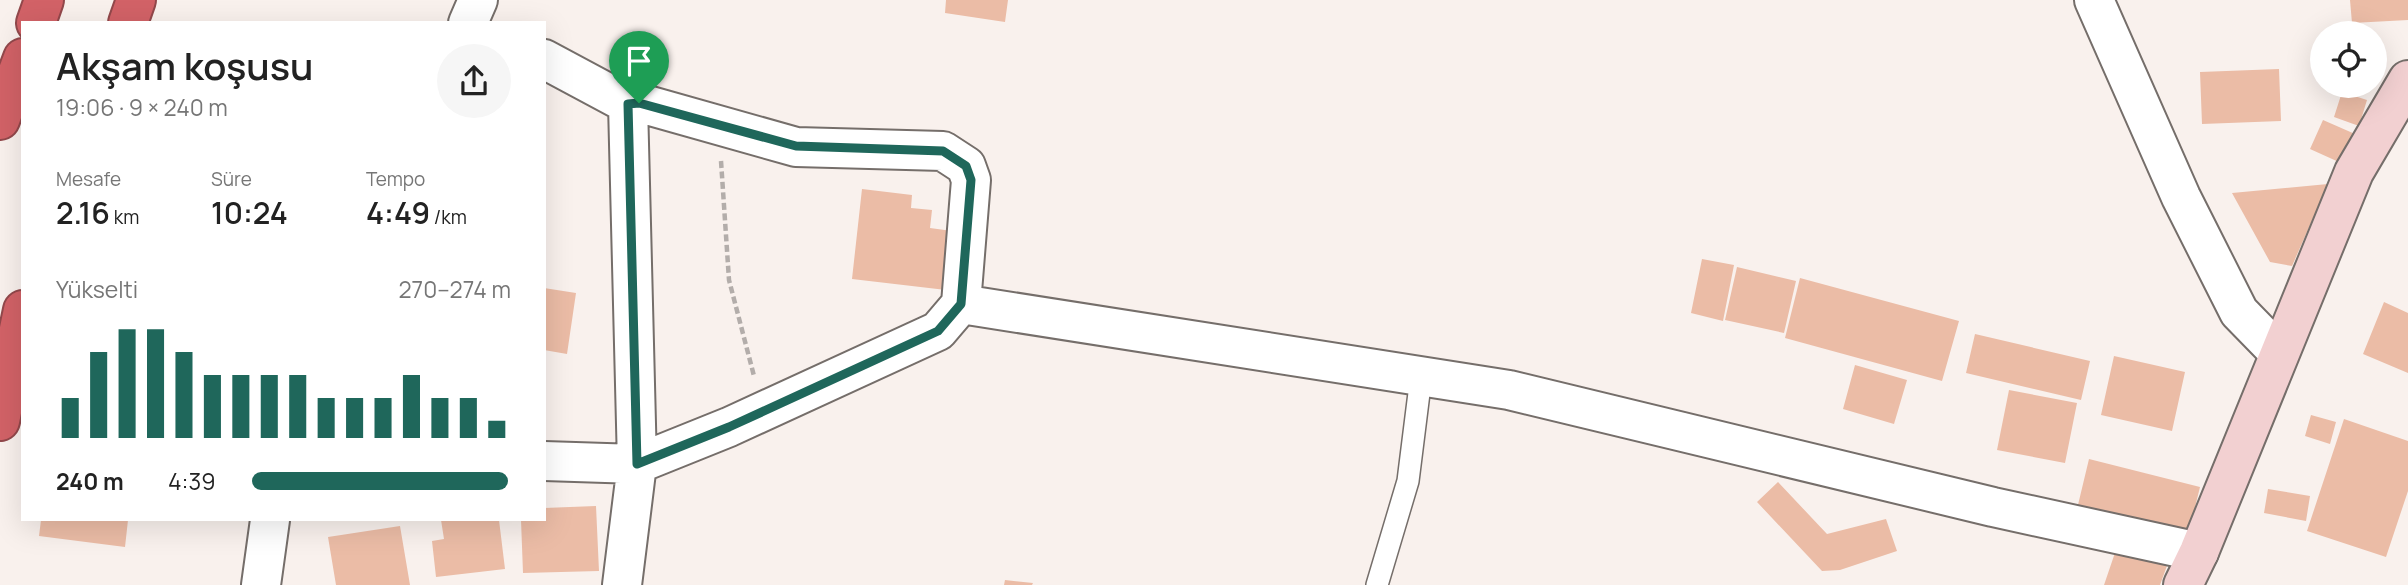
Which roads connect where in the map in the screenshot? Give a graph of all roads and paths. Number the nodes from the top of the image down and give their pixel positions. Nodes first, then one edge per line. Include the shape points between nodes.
1 (44, 0) edge
2 (136, 0) edge
3 (2094, 0) edge
4 (37, 21) edge
5 (129, 21) edge
6 (546, 60) edge
7 (21, 63) edge
8 (2408, 80) edge
9 (628, 104) junction
10 (1, 115) edge
11 (719, 125) junction
12 (961, 304) junction
13 (21, 315) edge
14 (21, 320) edge
15 (2279, 353) junction
16 (0, 371) edge
17 (1421, 376) junction
18 (763, 411) junction
19 (0, 421) edge
20 (546, 461) edge
21 (637, 464) junction
22 (270, 521) edge
23 (2191, 569) edge
24 (261, 585) edge
25 (622, 585) edge
26 (1377, 585) edge

1 - 4 highway
2 - 5 highway
3 - 15 street via 2181,197 2239,312
6 - 9 street
7 - 10 highway
8 - 15 street via 2354,172
9 - 11 street
9 - 21 street
11 - 12 street via 796,146 943,151 966,166 971,180
11 - 18 path via 729,280
12 - 17 street
12 - 18 street via 938,331
13 - 16 highway
14 - 19 highway
15 - 23 street
17 - 23 street via 1509,390 1993,507
17 - 26 lane via 1408,481
18 - 21 street
20 - 21 street
21 - 25 street
22 - 24 street

